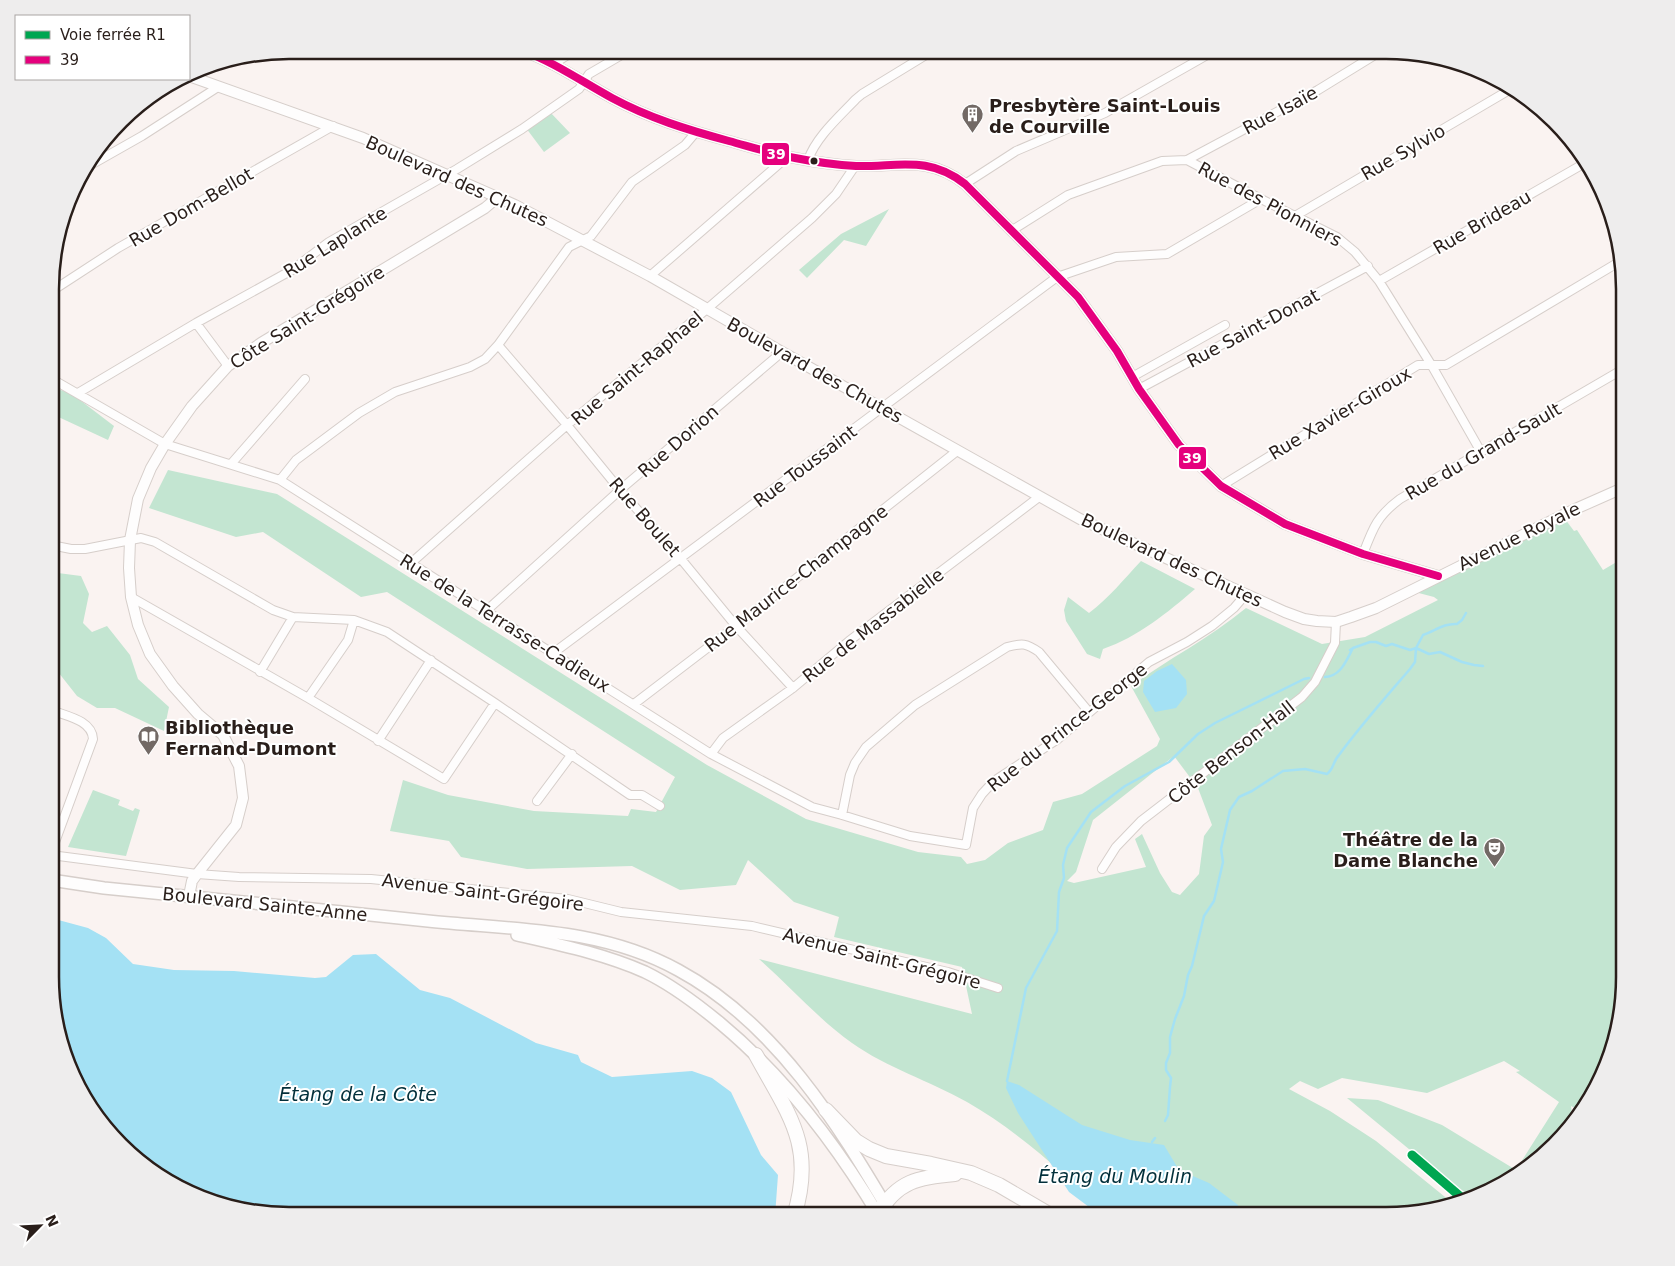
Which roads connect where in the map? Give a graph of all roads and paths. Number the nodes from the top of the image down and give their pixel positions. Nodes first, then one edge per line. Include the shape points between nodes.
1 (542, 59) edge
2 (561, 59) edge
3 (615, 59) edge
4 (920, 59) edge
5 (1200, 59) edge
6 (1368, 59) edge
7 (553, 64) junction
8 (195, 78) edge
9 (584, 81) junction
10 (218, 87) junction
11 (1505, 92) edge
12 (333, 126) junction
13 (696, 132) junction
14 (784, 156) junction
15 (808, 160) junction
16 (1188, 160) junction
17 (97, 162) edge
18 (854, 166) junction
19 (1580, 166) edge
20 (447, 174) junction
21 (965, 184) junction
22 (498, 197) junction
23 (1261, 199) junction
24 (1295, 216) junction
25 (1011, 231) junction
26 (583, 240) junction
27 (1615, 264) edge
28 (1368, 266) junction
29 (650, 276) junction
30 (1057, 277) junction
31 (1379, 281) junction
32 (59, 286) edge
33 (707, 309) junction
34 (196, 323) junction
35 (1225, 325) dead end
36 (498, 345) junction
37 (782, 352) junction
38 (228, 366) junction
39 (1432, 366) junction
40 (1616, 373) edge
41 (1132, 377) junction
42 (305, 379) dead end
43 (59, 384) edge
44 (1139, 389) junction
45 (78, 393) junction
46 (881, 408) junction
47 (567, 426) junction
48 (165, 444) junction
49 (957, 451) junction
50 (1480, 452) junction
51 (231, 464) junction
52 (280, 480) junction
53 (1221, 486) junction
54 (620, 490) junction
55 (1616, 491) edge
56 (1039, 497) junction
57 (130, 540) junction
58 (59, 546) edge
59 (1363, 554) junction
60 (681, 559) junction
61 (411, 563) junction
62 (1438, 576) junction
63 (1246, 594) junction
64 (132, 597) junction
65 (486, 611) junction
66 (293, 617) junction
67 (354, 620) junction
68 (1336, 622) junction
69 (736, 626) junction
70 (552, 654) junction
71 (432, 660) junction
72 (260, 672) junction
73 (793, 688) junction
74 (308, 698) junction
75 (495, 702) junction
76 (634, 704) junction
77 (1089, 712) junction
78 (59, 713) edge
79 (378, 741) junction
80 (572, 754) junction
81 (711, 754) junction
82 (537, 801) dead end
83 (660, 806) dead end
84 (842, 815) junction
85 (59, 832) edge
86 (966, 845) joint
87 (59, 855) edge
88 (1102, 869) dead end
89 (197, 874) junction
90 (59, 881) edge
91 (189, 896) junction
92 (479, 926) junction
93 (998, 988) dead end
94 (756, 1055) junction
95 (826, 1110) junction
96 (971, 1173) junction
97 (797, 1207) edge
98 (879, 1207) edge
99 (880, 1207) edge
100 (885, 1207) edge
101 (1037, 1207) edge

1 - 7 street, Avenue Royale
2 - 7 street
3 - 9 street, Rue Laplante via 589,74
4 - 15 street via 856,99 823,135
5 - 21 street via 1105,113 1016,151
6 - 16 street, Rue Isaïe
7 - 9 street, Avenue Royale
8 - 10 street, Boulevard des Chutes
9 - 13 street, Avenue Royale via 661,121
9 - 20 street, Rue Laplante via 522,129
10 - 12 street, Boulevard des Chutes
10 - 17 street
11 - 24 street, Rue Sylvio
12 - 20 street, Boulevard des Chutes
12 - 32 street, Rue Dom-Bellot via 118,248
13 - 14 street, Avenue Royale
13 - 26 street via 685,145 632,182 591,236
14 - 15 street, Avenue Royale
14 - 29 street via 779,164
15 - 18 street, Avenue Royale
16 - 23 street, Rue des Pionniers
16 - 25 street, Rue Isaïe via 1162,161 1068,195
18 - 21 street, Avenue Royale via 928,165 951,173
18 - 33 street, Rue Saint-Raphael via 836,194 812,218
19 - 31 street, Rue Brideau
20 - 22 street, Boulevard des Chutes
20 - 34 street, Rue Laplante via 329,242 292,270
21 - 25 street, Avenue Royale
22 - 26 street, Boulevard des Chutes
22 - 38 street, Côte Saint-Grégoire
23 - 24 street, Rue des Pionniers
23 - 30 street, Rue Toussaint via 1167,254 1116,257
24 - 28 street, Rue des Pionniers via 1337,237
25 - 30 street, Avenue Royale
26 - 29 street, Boulevard des Chutes
26 - 36 street via 569,247
27 - 39 street, Rue Xavier-Giroux via 1446,365
28 - 31 street, Rue des Pionniers
28 - 44 street, Rue Saint-Donat
29 - 33 street, Boulevard des Chutes
30 - 41 street, Avenue Royale via 1078,298
30 - 46 street, Rue Toussaint
31 - 39 street, Rue des Pionniers
33 - 37 street, Boulevard des Chutes
33 - 47 street, Rue Saint-Raphael
34 - 38 street
34 - 45 street, Rue Laplante
35 - 41 street
36 - 47 street, Rue Boulet
36 - 52 street via 485,359 470,367 395,392 359,413 296,460
37 - 46 street, Boulevard des Chutes
37 - 54 street, Rue Dorion
38 - 48 street, Côte Saint-Grégoire via 192,406
39 - 50 street, Rue des Pionniers
39 - 53 street, Rue Xavier-Giroux via 1418,366
40 - 50 street, Rue du Grand-Sault
41 - 44 street, Avenue Royale
42 - 51 street
43 - 45 street, Rue de la Terrasse-Cadieux
44 - 53 street, Avenue Royale via 1179,445
45 - 48 street, Rue de la Terrasse-Cadieux
46 - 49 street, Boulevard des Chutes
46 - 60 street, Rue Toussaint
47 - 54 street, Rue Boulet
47 - 61 street, Rue Saint-Raphael
48 - 51 street, Rue de la Terrasse-Cadieux
48 - 57 street, Côte Saint-Grégoire via 138,499
49 - 56 street, Boulevard des Chutes
49 - 69 street, Rue Maurice-Champagne
50 - 59 street, Rue du Grand-Sault via 1385,510 1374,526
51 - 52 street, Rue de la Terrasse-Cadieux
52 - 61 street, Rue de la Terrasse-Cadieux
53 - 59 street, Avenue Royale via 1285,524
54 - 60 street, Rue Boulet
54 - 65 street, Rue Dorion
55 - 62 street, Avenue Royale
56 - 63 street, Boulevard des Chutes via 1080,519
56 - 73 street, Rue de Massabielle
57 - 58 street via 85,550
57 - 64 street, Côte Saint-Grégoire
57 - 66 street via 141,538 155,542 273,610
59 - 62 street, Avenue Royale
60 - 69 street, Rue Boulet
60 - 70 street, Rue Toussaint
61 - 65 street, Rue de la Terrasse-Cadieux
62 - 68 street, Boulevard des Chutes via 1376,608
63 - 68 street, Boulevard des Chutes via 1304,619
63 - 77 street, Rue du Prince-George via 1212,626 1149,662
64 - 72 street
64 - 89 street, Côte Saint-Grégoire via 138,625 150,654 198,714 223,735 240,766 243,798 236,824
65 - 70 street, Rue de la Terrasse-Cadieux
66 - 67 street
66 - 72 street
67 - 71 street via 387,632
67 - 74 street via 348,640
68 - 88 street, Côte Benson-Hall via 1334,643 1315,682 1302,697 1141,821 1116,847
69 - 73 street, Rue Boulet
69 - 76 street, Rue Maurice-Champagne
70 - 76 street, Rue de la Terrasse-Cadieux
71 - 75 street
71 - 79 street
72 - 74 street
73 - 81 street, Rue de Massabielle via 723,738
74 - 79 street
75 - 79 street via 444,779
75 - 80 street
76 - 81 street, Rue de la Terrasse-Cadieux
77 - 84 street via 1039,652 1020,643 1007,647 915,705 866,747 850,775
77 - 86 street, Rue du Prince-George via 1058,739 994,781 973,808
78 - 85 street via 88,725 93,738
80 - 82 street
80 - 83 street via 630,795 642,795
81 - 84 street, Rue de la Terrasse-Cadieux via 812,807
84 - 86 street, Rue de la Terrasse-Cadieux via 910,836
87 - 89 street, Avenue Saint-Grégoire
89 - 91 street, Côte Saint-Grégoire
89 - 93 street, Avenue Saint-Grégoire via 371,879 568,898 620,912 752,926 948,972
90 - 91 main road, Boulevard Sainte-Anne
91 - 92 main road, Boulevard Sainte-Anne
92 - 94 main road, Boulevard Sainte-Anne via 587,950 647,973 701,1007
92 - 95 main road, Boulevard Sainte-Anne via 587,937 616,944 678,970 760,1031
94 - 97 highway via 780,1096 801,1147 802,1180
94 - 98 main road, Boulevard Sainte-Anne via 802,1105
95 - 96 highway via 856,1141 886,1156
95 - 99 main road, Boulevard Sainte-Anne
96 - 100 highway via 919,1179 891,1195
96 - 101 highway

